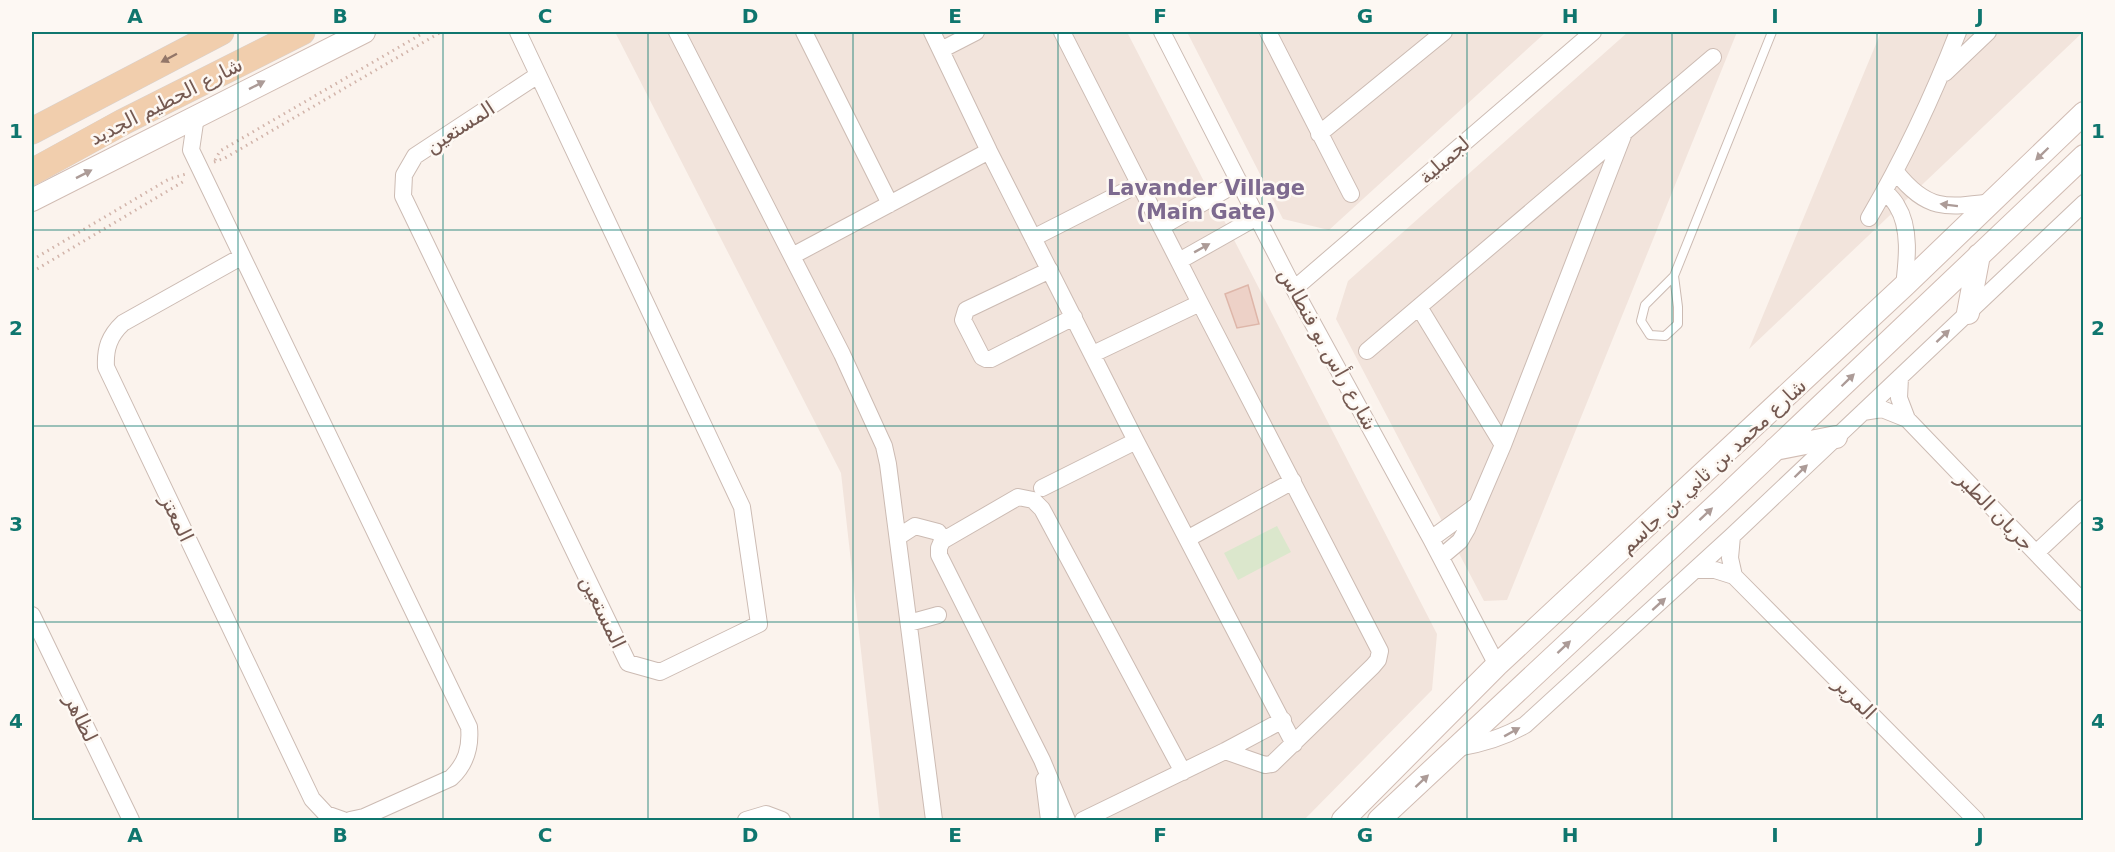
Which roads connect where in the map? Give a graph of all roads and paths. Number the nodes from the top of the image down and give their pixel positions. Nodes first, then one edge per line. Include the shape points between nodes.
1 (221, 32) edge
2 (302, 32) edge
3 (364, 32) edge
4 (425, 32) edge
5 (441, 32) edge
6 (518, 32) edge
7 (677, 32) edge
8 (804, 32) edge
9 (932, 32) edge
10 (976, 32) edge
11 (1062, 32) edge
12 (1162, 32) edge
13 (1268, 32) edge
14 (1444, 32) edge
15 (1593, 32) edge
16 (1772, 32) edge
17 (1958, 32) edge
18 (1988, 32) edge
19 (941, 50) junction
20 (1713, 57) dead end
21 (538, 75) junction
22 (1940, 78) junction
23 (2084, 112) edge
24 (196, 116) junction
25 (32, 131) edge
26 (1624, 132) junction
27 (1319, 134) junction
28 (153, 138) junction
29 (191, 150) junction
30 (989, 151) junction
31 (2084, 156) edge
32 (32, 172) edge
33 (1896, 172) junction
34 (1239, 182) junction
35 (1139, 184) junction
36 (1885, 191) junction
37 (1351, 194) dead end
38 (32, 200) edge
39 (1992, 202) junction
40 (2084, 203) edge
41 (890, 204) junction
42 (1257, 217) junction
43 (1869, 218) dead end
44 (1161, 227) junction
45 (1033, 238) junction
46 (1979, 255) junction
47 (792, 256) junction
48 (241, 257) junction
49 (32, 260) edge
50 (1179, 261) junction
51 (1050, 270) junction
52 (32, 272) edge
53 (1674, 276) junction
54 (1904, 286) junction
55 (1294, 290) junction
56 (1200, 303) junction
57 (1419, 307) junction
58 (1968, 313) junction
59 (1074, 317) junction
60 (1367, 351) dead end
61 (1093, 354) junction
62 (1900, 377) junction
63 (1863, 412) junction
64 (1907, 419) junction
65 (1836, 437) junction
66 (1136, 441) junction
67 (1503, 446) junction
68 (1775, 449) junction
69 (1293, 481) junction
70 (1042, 488) dead end
71 (1477, 505) junction
72 (2084, 508) edge
73 (1732, 536) junction
74 (898, 537) junction
75 (1187, 539) junction
76 (1431, 539) junction
77 (944, 540) junction
78 (2036, 553) junction
79 (1441, 557) junction
80 (1695, 570) junction
81 (1734, 576) junction
82 (2084, 603) edge
83 (32, 615) edge
84 (938, 615) dead end
85 (909, 623) junction
86 (1497, 665) junction
87 (1283, 720) junction
88 (1294, 744) junction
89 (1457, 748) junction
90 (1225, 751) junction
91 (1042, 760) junction
92 (1183, 772) junction
93 (131, 820) edge
94 (343, 820) edge
95 (350, 820) edge
96 (746, 820) edge
97 (782, 820) edge
98 (934, 820) edge
99 (1049, 820) edge
100 (1067, 820) edge
101 (1083, 820) edge
102 (1343, 820) edge
103 (1379, 820) edge
104 (1977, 820) edge

1 -> 25 main road, شارع الحطيم الجديد
2 - 32 main road, شارع الحطيم الجديد
24 -> 3 main road
4 - 5 path via 220,151 214,161
6 - 21 street, المستعين
7 - 47 street
8 - 41 street
9 - 19 street
10 - 19 street
11 - 35 street
12 - 34 street, شارع رأس بو فنطاس
13 - 27 street
14 - 27 street
15 - 55 street, لجميلية
16 - 53 lane
17 - 22 street
18 - 22 street
19 - 30 street
20 - 26 street
21 - 21 street, المستعين via 742,507 759,624 660,672 628,663 403,196 404,175 415,156
22 - 33 street
23 -> 39 main road, شارع محمد بن ثاني بن جاسم
24 - 28 main road
24 - 29 street
26 - 57 street
26 - 67 street
27 - 37 street
28 - 29 street via 173,141
38 -> 28 main road
29 - 48 street
30 - 41 street
30 - 45 street
31 - 46 main road, شارع محمد بن ثاني بن جاسم
33 - 36 street
39 -> 33 street via 1960,206 1932,202 1909,189
34 - 42 street, شارع رأس بو فنطاس
34 - 44 street
35 - 44 street
35 - 45 street
36 - 43 street
36 - 54 street via 1898,207 1904,225
39 - 54 main road, شارع محمد بن ثاني بن جاسم
40 - 58 street
41 - 47 street
50 -> 42 street
42 - 55 street, شارع رأس بو فنطاس
44 - 50 street
45 - 51 street
46 - 58 main road
68 -> 46 main road, شارع محمد بن ثاني بن جاسم
47 - 74 street via 884,446
48 - 94 street, المعتز via 123,323 110,338 106,367 312,800 326,814
48 - 95 street via 469,727 467,755 451,778
49 - 52 path via 169,179 190,174 176,188
50 - 56 street
51 - 59 street
51 - 59 street via 966,310 963,320 982,357 991,359
53 - 53 lane via 1645,305 1641,321 1650,335 1665,336 1678,324
54 - 86 main road, شارع محمد بن ثاني بن جاسم
55 - 76 street, شارع رأس بو فنطاس
56 - 61 street
56 - 69 street
57 - 60 street
57 - 67 street
62 -> 58 street
59 - 61 street
61 - 66 street
62 - 63 street
62 - 64 street, جريان الطير via 1899,398
63 - 64 street, جريان الطير via 1882,409
63 - 65 street
64 - 78 street, جريان الطير
65 - 68 main road
73 -> 65 street
66 - 70 street
66 - 75 street
67 - 71 street
89 -> 68 main road, شارع محمد بن ثاني بن جاسم
69 - 75 street
69 - 88 street via 1380,651 1373,666
71 - 76 street
71 - 79 street via 1460,541
72 - 78 street
73 - 80 street
73 - 81 street via 1730,558
74 - 77 street via 915,526 938,532
74 - 85 street
75 - 87 street
76 - 79 street, شارع رأس بو فنطاس
77 - 91 street via 939,555
77 - 92 street via 1018,497 1033,500 1042,509
78 - 82 street, جريان الطير
79 - 86 street, شارع رأس بو فنطاس
80 - 81 street via 1715,570
89 -> 80 street via 1482,744 1525,725
81 - 104 street, المرير
83 - 93 street, لظاهر
84 - 85 street
85 - 98 street
86 - 102 main road, شارع محمد بن ثاني بن جاسم
87 - 88 street
87 - 90 street
88 - 90 street via 1265,765
103 -> 89 main road, شارع محمد بن ثاني بن جاسم
90 - 92 street
91 - 99 street
91 - 100 street
92 - 101 street
96 - 97 street via 766,813

